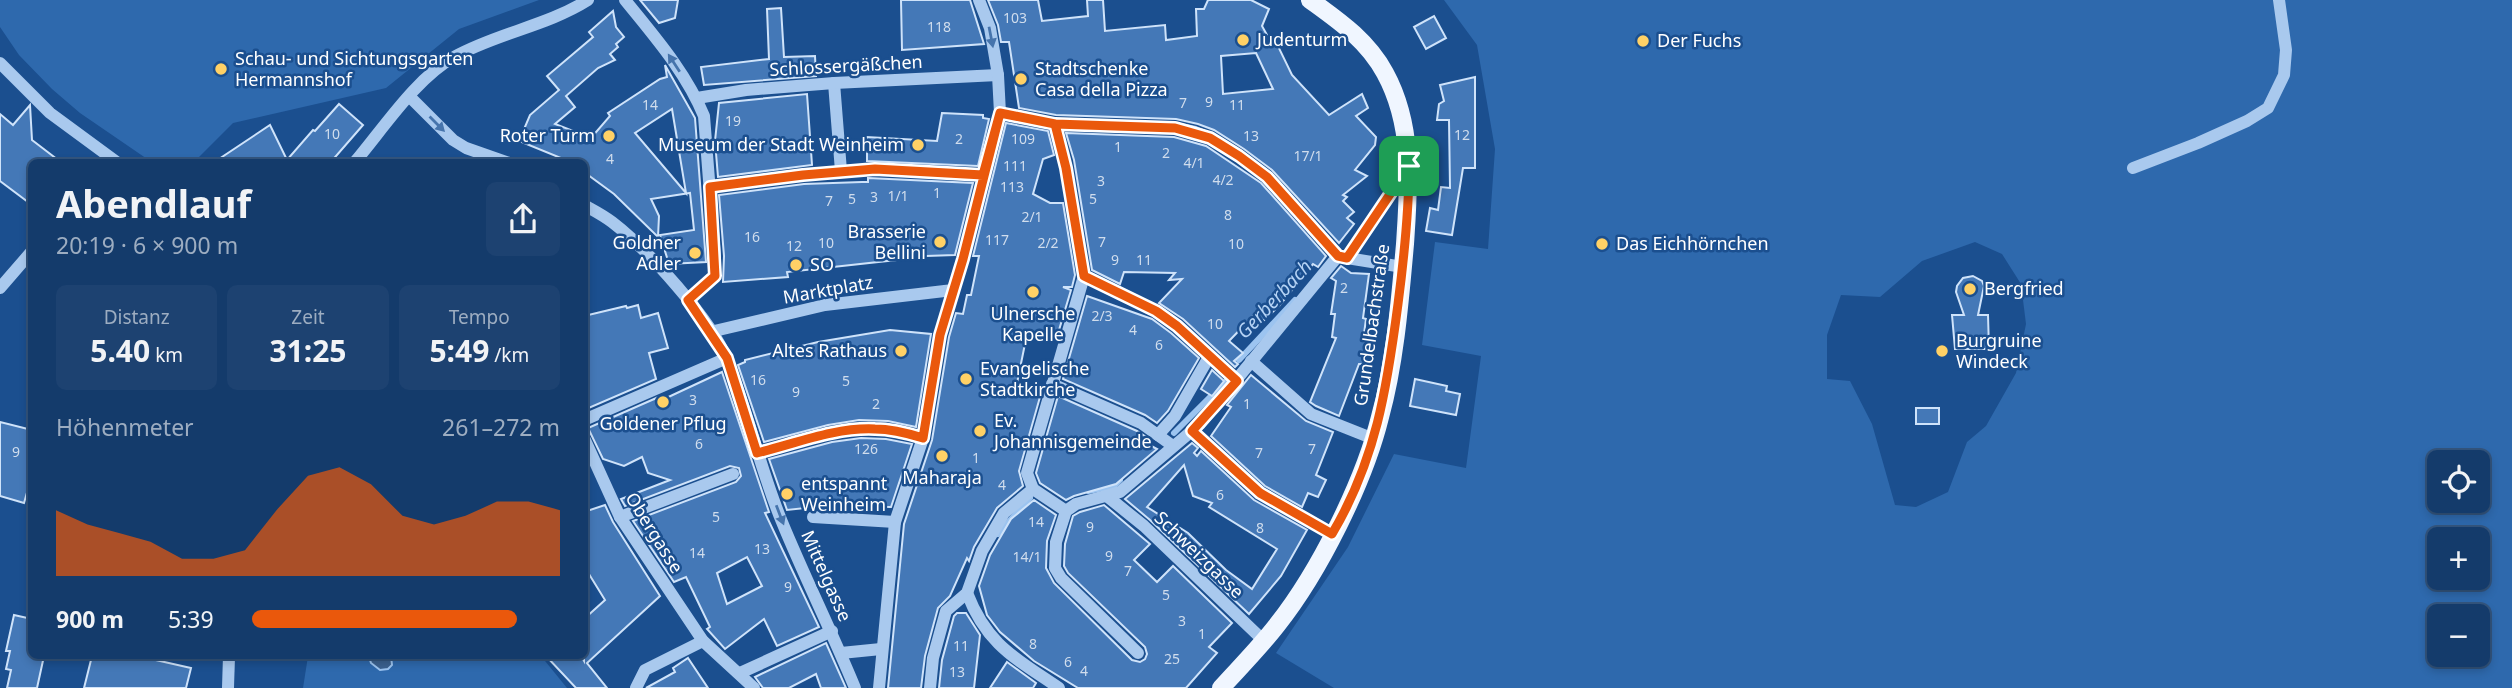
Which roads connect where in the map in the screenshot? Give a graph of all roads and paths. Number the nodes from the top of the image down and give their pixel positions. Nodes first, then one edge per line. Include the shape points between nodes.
1 (588, 0) edge
2 (625, 0) edge
3 (979, 0) edge
4 (1310, 0) edge
5 (2279, 0) edge
6 (0, 63) edge
7 (998, 75) junction
8 (834, 83) junction
9 (410, 97) junction
10 (696, 98) junction
11 (1000, 113) junction
12 (1055, 124) junction
13 (108, 159) edge
14 (357, 159) edge
15 (498, 159) edge
16 (1409, 166) junction
17 (2133, 168) dead end
18 (841, 171) junction
19 (983, 175) junction
20 (710, 187) junction
21 (588, 207) edge
22 (28, 256) edge
23 (1343, 257) junction
24 (1403, 267) junction
25 (1084, 276) junction
26 (0, 288) edge
27 (953, 290) junction
28 (688, 300) junction
29 (710, 331) junction
30 (1209, 357) junction
31 (727, 358) junction
32 (1251, 362) junction
33 (1237, 381) junction
34 (1052, 384) junction
35 (588, 418) edge
36 (1192, 431) junction
37 (1158, 435) junction
38 (923, 438) junction
39 (1374, 439) junction
40 (1173, 446) junction
41 (588, 447) edge
42 (757, 453) junction
43 (733, 474) dead end
44 (1033, 489) junction
45 (1108, 497) junction
46 (1066, 511) junction
47 (620, 517) junction
48 (813, 517) dead end
49 (895, 522) junction
50 (1332, 534) junction
51 (967, 593) junction
52 (832, 631) junction
53 (703, 641) junction
54 (1264, 641) junction
55 (881, 649) junction
56 (841, 653) junction
57 (1138, 653) dead end
58 (229, 659) edge
59 (740, 673) junction
60 (228, 688) edge
61 (636, 688) edge
62 (754, 688) edge
63 (855, 688) edge
64 (879, 688) edge
65 (930, 688) edge
66 (1059, 688) edge
67 (1221, 688) edge

1 - 9 street via 568,13 452,58
10 -> 2 street
3 -> 7 street via 990,28
4 - 16 main road, Grundelbachstraße via 1366,44 1384,71 1401,115
5 - 17 street via 2286,44 2284,75 2268,108 2198,143
6 - 13 street via 50,113
7 - 8 street, Schlossergäßchen
7 - 11 street
8 - 10 street, Schlossergäßchen
8 - 18 street
9 - 14 street
9 -> 15 street via 453,140
10 - 20 street via 704,116
11 - 12 street
11 - 19 street
12 - 23 street via 1152,125 1210,138 1267,177
12 - 25 street
16 - 23 street
16 - 24 main road, Grundelbachstraße
18 - 19 street
18 - 20 street
19 - 27 street
20 - 28 street via 715,276
21 - 28 street, Mittelgasse via 612,222
22 - 26 street
23 - 24 street
23 - 32 street
24 - 39 main road, Grundelbachstraße via 1386,391
25 - 30 street via 1156,311
25 - 34 street
27 - 29 street, Marktplatz via 825,305
27 - 38 street via 940,335
28 - 29 street, Mittelgasse
29 - 31 street, Mittelgasse
30 - 33 street
30 - 37 street
31 - 35 street
31 - 42 street, Mittelgasse
32 - 33 street
32 - 39 street via 1311,414
33 - 36 street
34 - 37 street via 1142,423
34 - 44 street via 1027,473
36 - 40 street
36 - 50 street via 1260,493
37 - 40 street
38 - 42 street via 873,428
38 - 49 street
39 - 50 main road, Grundelbachstraße
40 - 45 street
41 - 47 street, Obergasse
42 -> 52 street, Mittelgasse via 782,522
43 - 47 street
44 - 46 street
44 - 51 street via 1004,513 982,551
45 - 46 street
45 - 54 street, Schweizgasse
46 - 57 street via 1056,542 1055,568
47 - 53 street, Obergasse
48 - 49 street
49 - 55 street
50 - 54 main road, Grundelbachstraße
51 - 65 street via 946,611
51 - 66 street via 975,615 998,646
52 - 56 street, Mittelgasse
52 - 59 street
53 - 59 street, Obergasse
53 - 61 street via 645,670
54 - 67 main road, Grundelbachstraße
55 - 56 street
55 - 64 street
56 - 63 street, Mittelgasse
58 - 60 street
59 - 62 street, Obergasse

